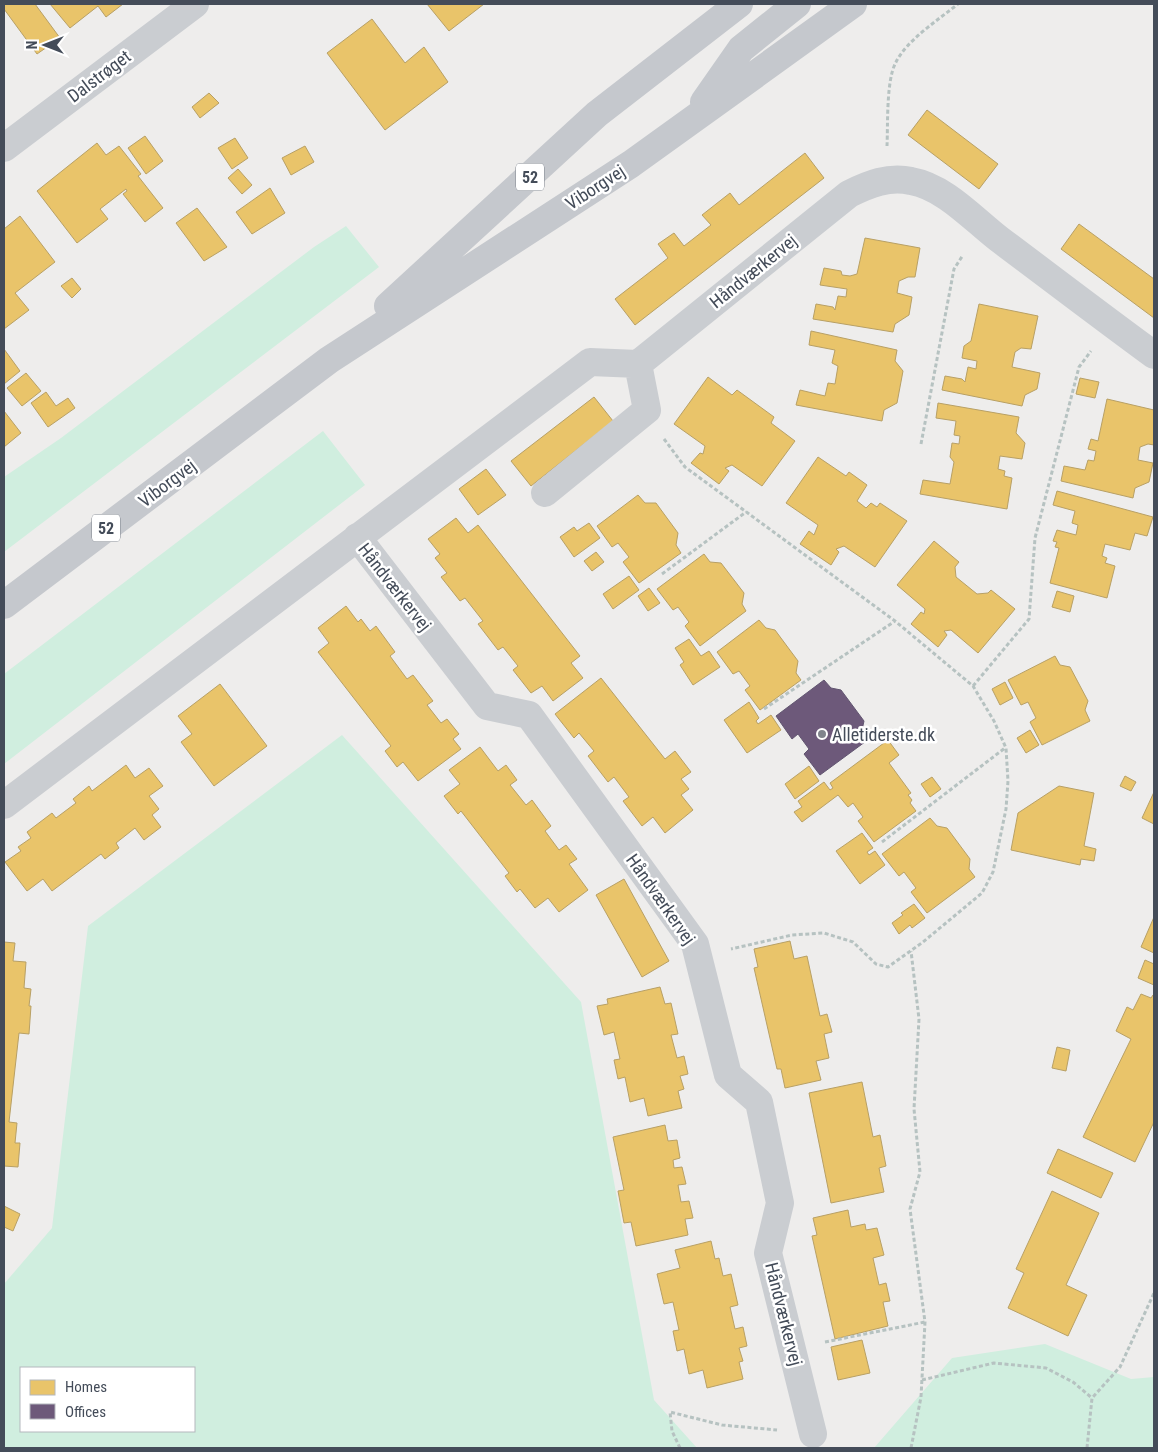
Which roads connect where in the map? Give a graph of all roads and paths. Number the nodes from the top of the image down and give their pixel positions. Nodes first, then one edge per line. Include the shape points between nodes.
1 (195, 4) edge
2 (739, 4) edge
3 (797, 4) edge
4 (853, 4) edge
5 (958, 4) edge
6 (692, 119) junction
7 (4, 148) edge
8 (890, 180) junction
9 (982, 226) junction
10 (1111, 324) junction
11 (1154, 355) edge
12 (329, 360) junction
13 (638, 364) junction
14 (647, 410) junction
15 (921, 444) dead end
16 (545, 493) dead end
17 (746, 512) junction
18 (356, 537) junction
19 (662, 574) dead end
20 (4, 605) edge
21 (896, 621) junction
22 (973, 686) junction
23 (764, 709) dead end
24 (1006, 748) junction
25 (4, 805) edge
26 (882, 842) dead end
27 (911, 950) junction
28 (698, 956) junction
29 (1154, 1293) edge
30 (925, 1322) junction
31 (862, 1334) dead end
32 (922, 1380) junction
33 (1092, 1398) junction
34 (813, 1434) joint
35 (680, 1448) edge
36 (910, 1448) edge
37 (1087, 1448) edge

1 - 7 street, Dalstrøget
2 - 12 main road, Viborgvej / 52 via 598,114
3 - 6 main road via 741,49
4 - 6 main road, Viborgvej / 52
5 - 8 path via 911,43 896,62 888,99
6 - 12 main road, Viborgvej / 52 via 630,164
8 - 9 street, Håndværkervej via 911,180 936,190
8 - 13 street, Håndværkervej via 870,184 850,194
9 - 10 street, Håndværkervej
9 - 15 path via 954,269
10 - 11 street, Håndværkervej
10 - 22 path via 1079,367 1035,538 1029,619
12 - 20 main road, Viborgvej / 52
13 - 14 street
13 - 18 street, Håndværkervej via 590,362
14 - 16 street
14 - 17 path via 685,467
17 - 19 path
17 - 21 path
18 - 25 street, Håndværkervej
18 - 28 street, Håndværkervej via 487,706 529,715 695,944
21 - 22 path
21 - 23 path
22 - 24 path via 994,720
24 - 26 path
24 - 27 path via 1006,809 993,872 982,893
27 - 28 path via 888,967 876,964 853,942 824,933 792,936
27 - 30 path via 919,1019 914,1109 920,1172 910,1208
28 - 34 street, Håndværkervej via 728,1075 759,1102 780,1204 768,1253
29 - 33 path via 1120,1367
30 - 31 path
30 - 32 path
32 - 33 path via 994,1364 1046,1368 1073,1382
32 - 36 path
33 - 37 path
34 - 35 path via 722,1425 670,1412 672,1431

